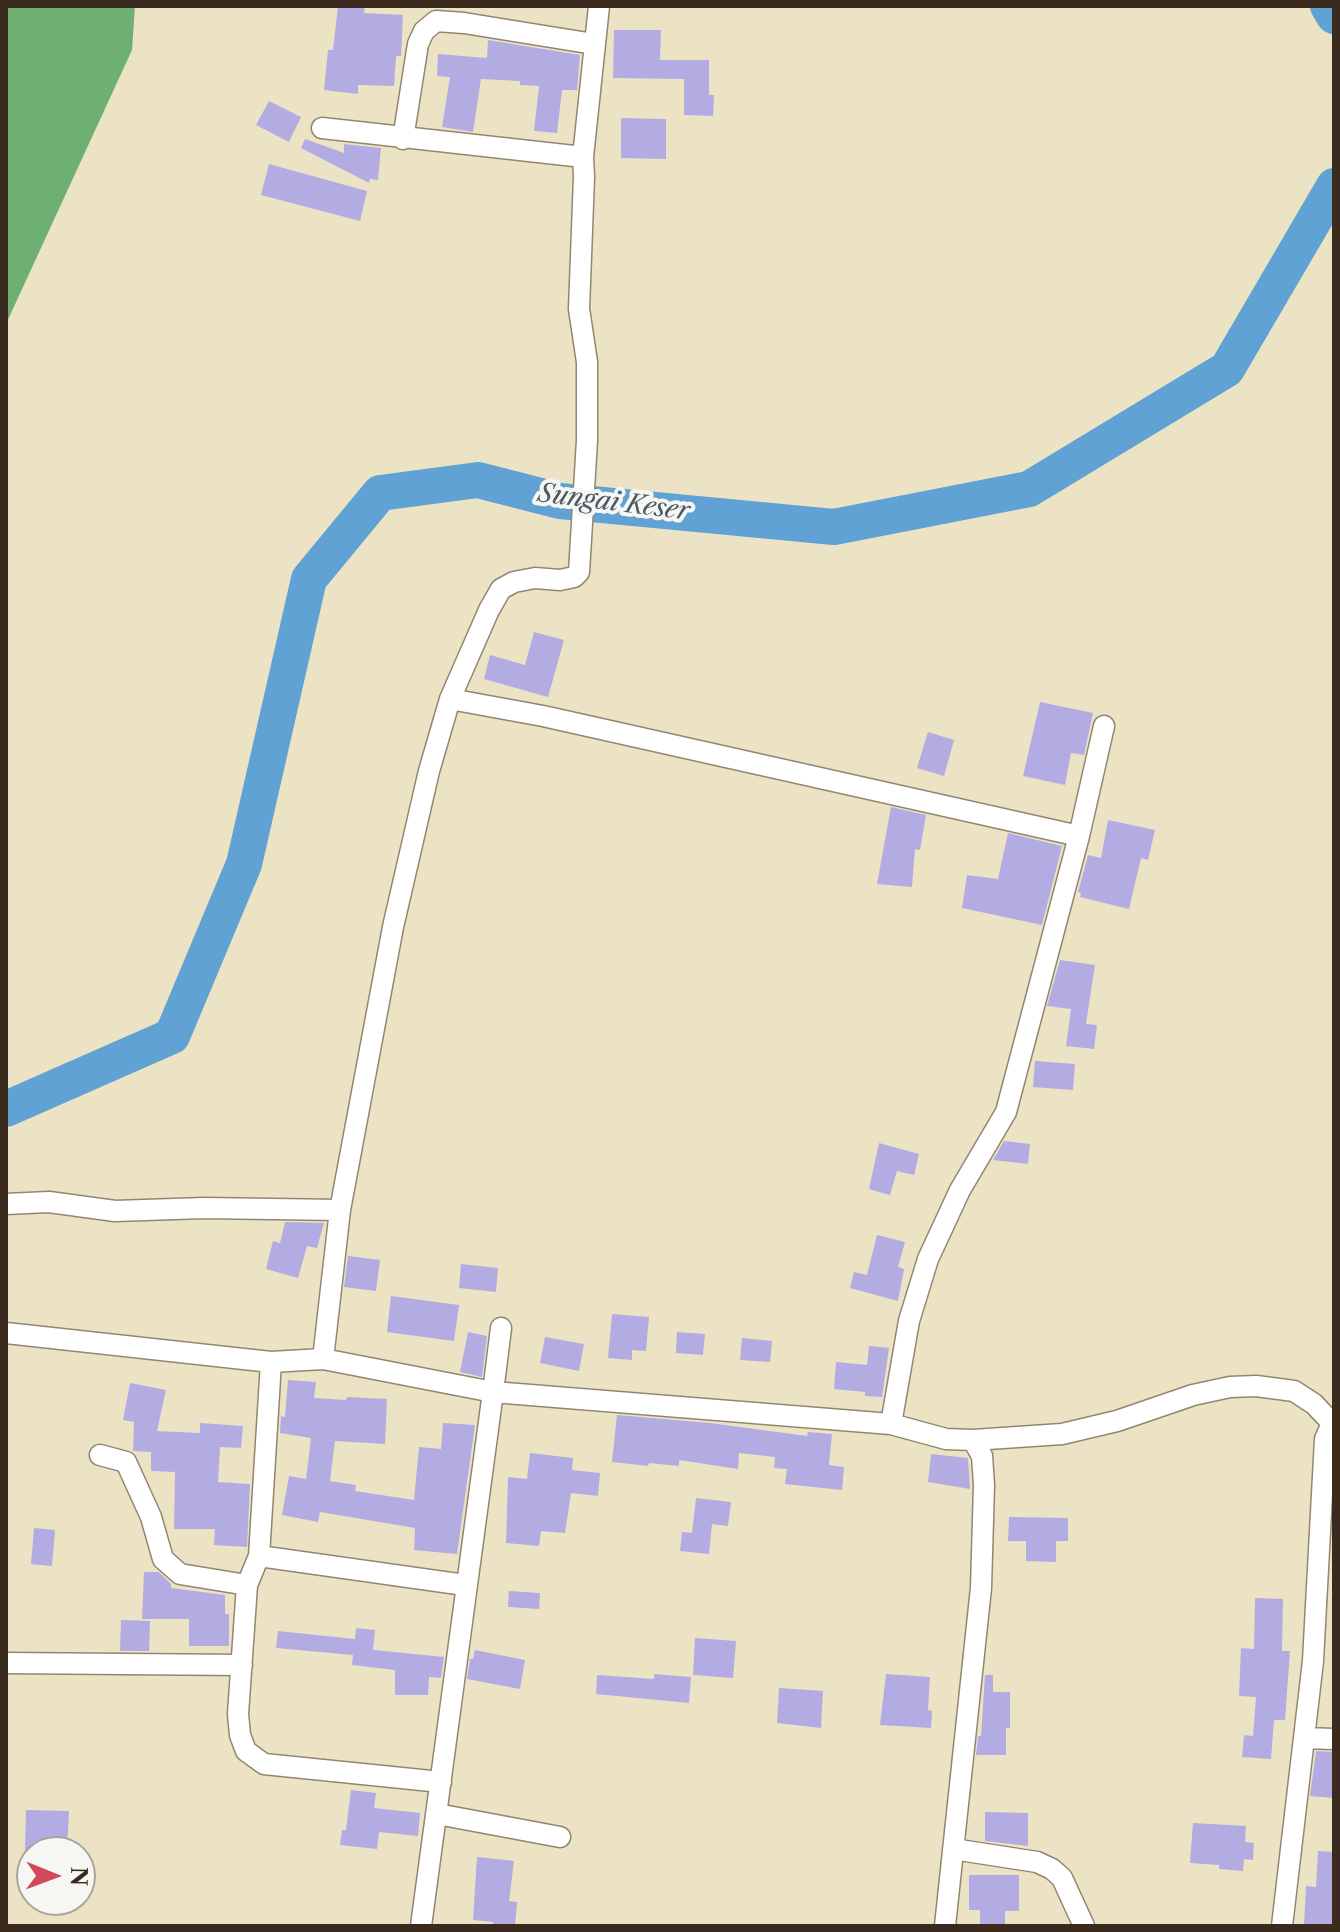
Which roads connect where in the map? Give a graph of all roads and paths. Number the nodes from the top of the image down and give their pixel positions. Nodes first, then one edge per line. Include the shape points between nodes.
1 (599, 6) edge
2 (594, 44) junction
3 (322, 128) dead end
4 (403, 139) junction
5 (583, 157) junction
6 (450, 699) junction
7 (1104, 726) dead end
8 (1079, 836) junction
9 (6, 1204) edge
10 (340, 1210) junction
11 (501, 1328) dead end
12 (6, 1333) edge
13 (323, 1359) junction
14 (271, 1362) junction
15 (493, 1392) junction
16 (1333, 1420) edge
17 (891, 1424) junction
18 (973, 1440) junction
19 (100, 1455) dead end
20 (259, 1556) junction
21 (247, 1585) junction
22 (465, 1585) junction
23 (6, 1663) edge
24 (242, 1665) junction
25 (1304, 1738) junction
26 (1334, 1739) edge
27 (441, 1782) junction
28 (437, 1814) junction
29 (560, 1837) dead end
30 (953, 1849) junction
31 (421, 1926) edge
32 (945, 1926) edge
33 (1084, 1926) edge
34 (1282, 1926) edge

1 - 2 street
2 - 4 street via 436,21 418,44
2 - 5 street
3 - 4 street
4 - 5 street
5 - 6 street via 579,309 587,362 587,440 579,572 560,580 514,582 501,589
6 - 8 street
6 - 10 street via 393,927
7 - 8 street
8 - 17 street via 1006,1112 960,1190 928,1259 909,1321
9 - 10 street via 49,1202 115,1211
10 - 13 street
11 - 15 street
12 - 14 street
13 - 14 street
13 - 15 street
14 - 20 street
15 - 17 street
15 - 22 street
16 - 18 street via 1294,1391 1230,1387 1062,1434
16 - 25 street via 1325,1439
17 - 18 street via 946,1439
18 - 30 street via 982,1456 984,1485 981,1588
19 - 21 street via 126,1462 163,1559 180,1574
20 - 21 street
20 - 22 street
21 - 24 street
22 - 27 street
23 - 24 street
24 - 27 street via 240,1735 246,1751 264,1764
25 - 26 street
25 - 34 street
27 - 28 street
28 - 29 street
28 - 31 street
30 - 32 street
30 - 33 street via 1052,1869 1062,1878

